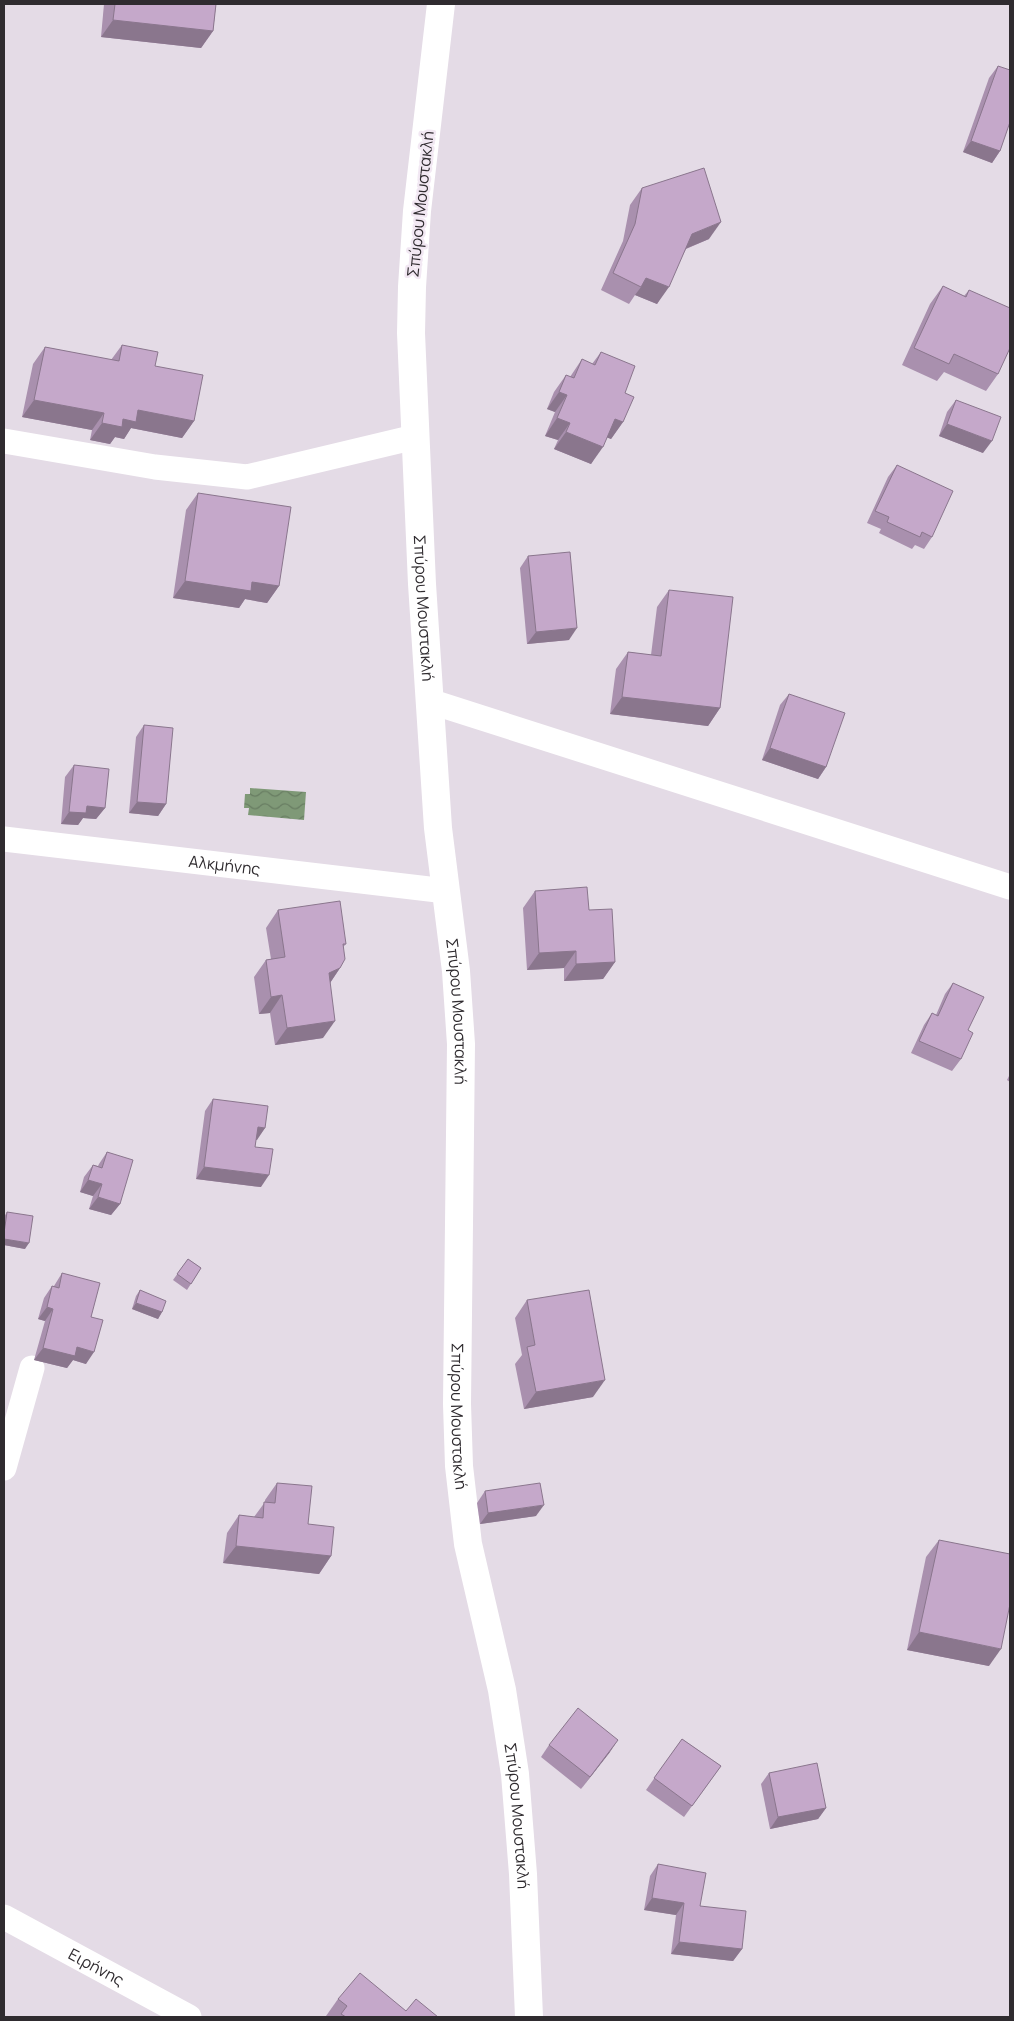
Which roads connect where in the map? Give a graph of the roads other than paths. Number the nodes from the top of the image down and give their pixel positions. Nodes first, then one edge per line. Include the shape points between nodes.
1 (441, 4) edge
2 (415, 437) junction
3 (4, 441) edge
4 (429, 700) junction
5 (4, 839) edge
6 (1010, 887) edge
7 (446, 891) junction
8 (32, 1368) dead end
9 (4, 1468) edge
10 (4, 1917) edge
11 (189, 2017) edge
12 (528, 2017) edge

1 - 2 street, Σπύρου Μουστακλή via 413,268 411,333
2 - 3 street via 247,477 156,467
2 - 4 street, Σπύρου Μουστακλή
4 - 6 street
4 - 7 street, Σπύρου Μουστακλή
5 - 7 street, Αλκμήνης
7 - 12 street, Σπύρου Μουστακλή via 461,1044 458,1466 471,1561 502,1690 513,1755 523,1874
8 - 9 street
10 - 11 street, Ειρήνης

